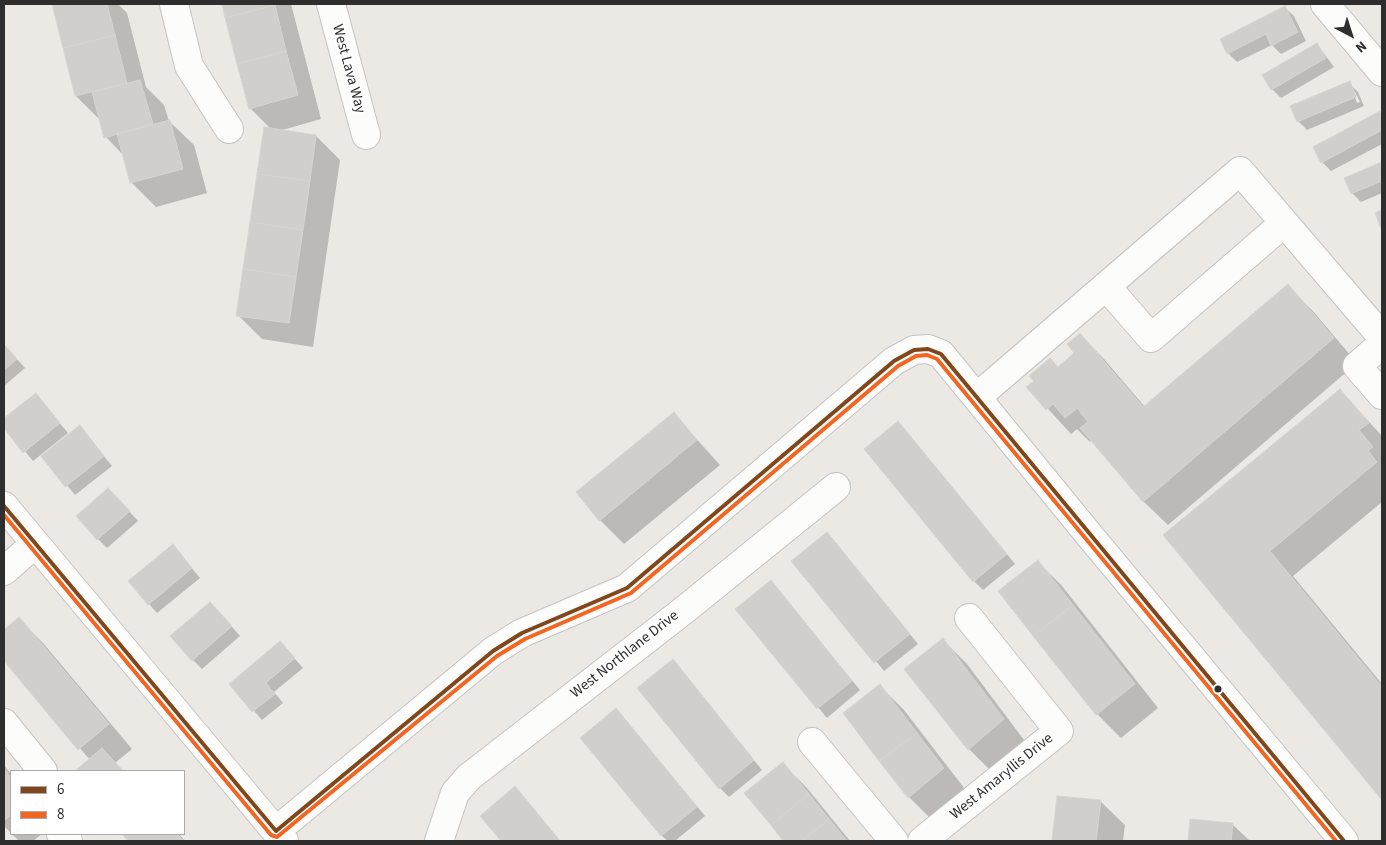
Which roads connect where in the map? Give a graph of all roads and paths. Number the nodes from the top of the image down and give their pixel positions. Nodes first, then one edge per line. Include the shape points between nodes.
1 (174, 4) edge
2 (331, 4) edge
3 (1325, 4) edge
4 (1382, 72) edge
5 (229, 129) dead end
6 (366, 135) dead end
7 (1284, 223) junction
8 (1106, 286) junction
9 (1382, 337) edge
10 (1382, 344) edge
11 (1382, 395) edge
12 (976, 397) junction
13 (836, 487) dead end
14 (4, 506) edge
15 (35, 544) junction
16 (4, 571) edge
17 (969, 618) dead end
18 (4, 723) edge
19 (812, 742) dead end
20 (43, 770) edge
21 (280, 836) edge
22 (439, 841) edge
23 (894, 841) edge
24 (922, 841) edge
25 (1344, 841) edge

1 - 5 street via 189,66
2 - 6 street, West Lava Way
3 - 4 street
7 - 8 street via 1151,338
7 - 8 street via 1240,171
7 - 9 street
8 - 12 street
10 - 11 street via 1357,366
12 - 21 street via 940,354 928,349 914,350 894,361 627,588 522,633 493,652
12 - 25 street
13 - 22 street, West Northlane Drive via 683,611 469,776 455,793
14 - 15 street
15 - 16 street
15 - 21 street
17 - 24 street, West Amaryllis Drive via 1059,731
18 - 20 street
19 - 23 street

